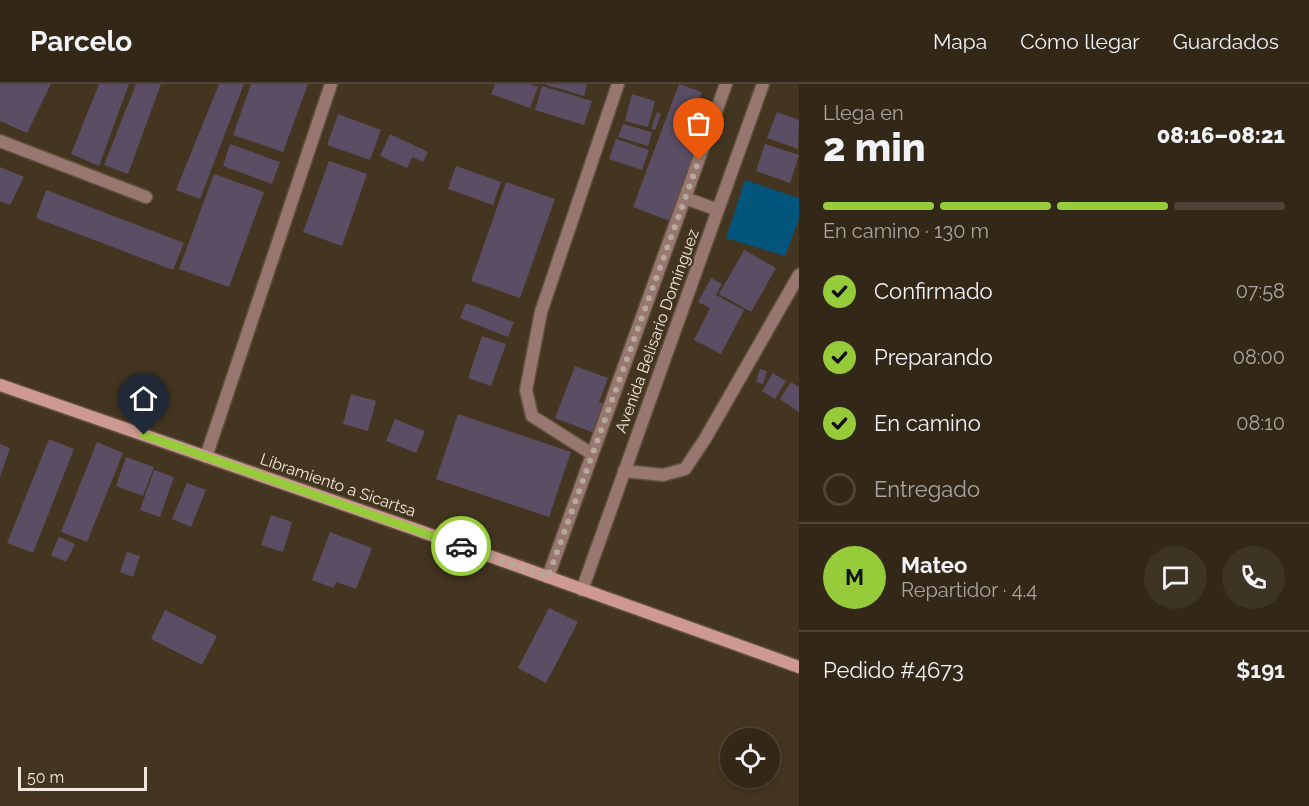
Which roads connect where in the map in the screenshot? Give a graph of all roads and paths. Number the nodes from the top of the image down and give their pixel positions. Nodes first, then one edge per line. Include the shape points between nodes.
1 (331, 84) edge
2 (618, 84) edge
3 (726, 84) edge
4 (763, 84) edge
5 (0, 141) edge
6 (146, 197) dead end
7 (685, 198) junction
8 (718, 210) junction
9 (799, 275) edge
10 (0, 385) edge
11 (592, 454) junction
12 (206, 457) junction
13 (624, 471) junction
14 (548, 577) junction
15 (582, 590) junction
16 (799, 668) edge

1 - 12 street
2 - 11 street via 540,312 526,390 532,416
3 - 7 street, Avenida Belisario Domínguez
4 - 8 street, Avenida Belisario Domínguez
5 - 6 street
7 - 8 street
7 - 11 street, Avenida Belisario Domínguez
8 - 13 street, Avenida Belisario Domínguez
9 - 13 street via 685,469 663,475
10 - 12 main road, Libramiento a Sicartsa
11 - 14 street, Avenida Belisario Domínguez
12 - 14 main road, Libramiento a Sicartsa
13 - 15 street, Avenida Belisario Domínguez
14 - 15 main road, Libramiento a Sicartsa
15 - 16 main road, Libramiento a Sicartsa

